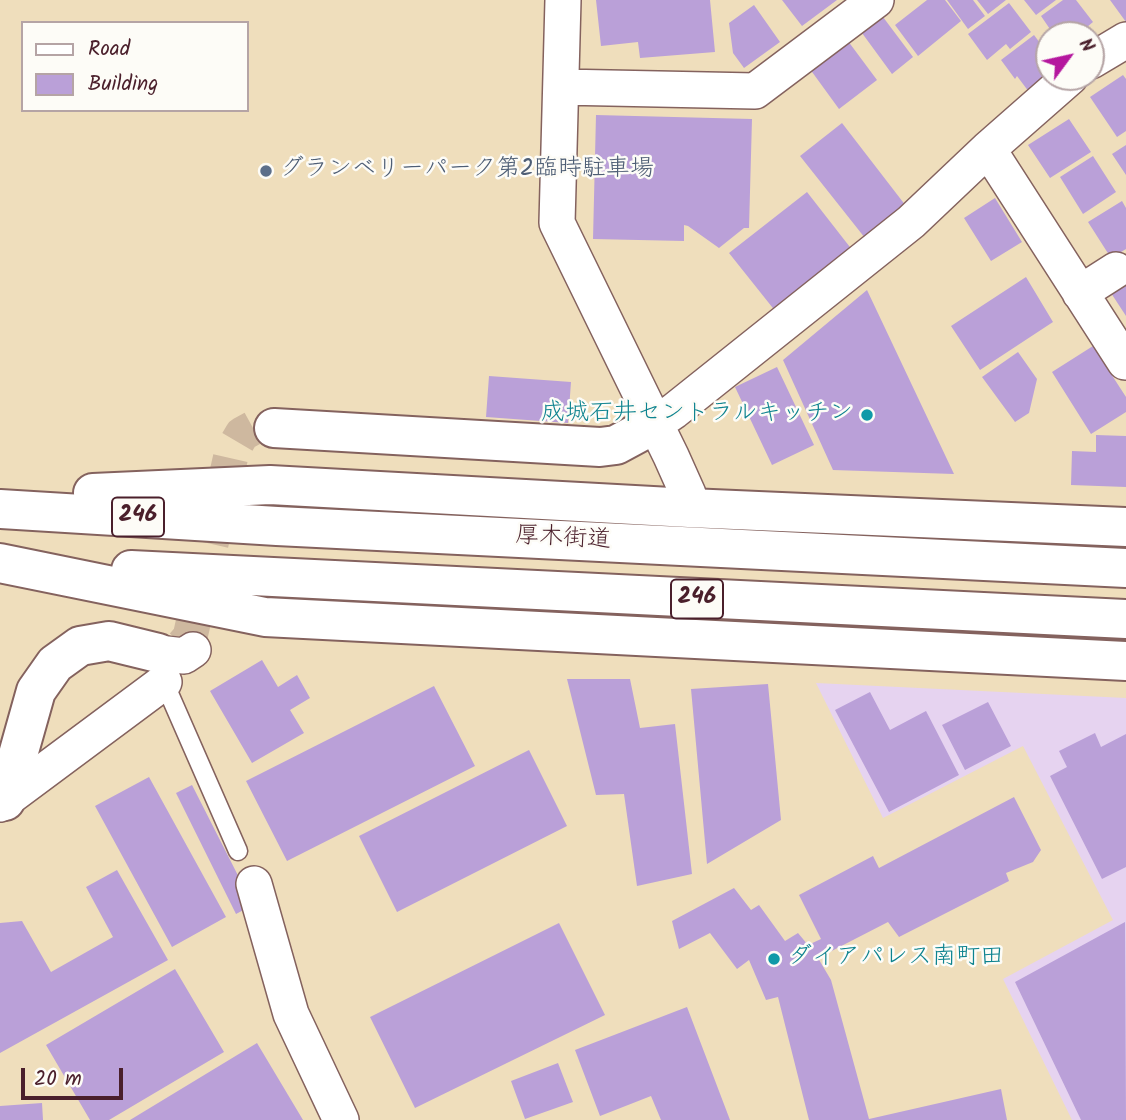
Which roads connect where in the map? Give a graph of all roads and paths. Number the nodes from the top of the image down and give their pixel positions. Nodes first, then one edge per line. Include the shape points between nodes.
1 (563, 0) edge
2 (876, 0) edge
3 (1126, 40) edge
4 (1105, 53) edge
5 (561, 87) junction
6 (1054, 91) edge
7 (988, 149) junction
8 (1116, 270) dead end
9 (1080, 293) junction
10 (1125, 362) edge
11 (655, 424) junction
12 (261, 430) dead end
13 (0, 498) edge
14 (689, 508) junction
15 (0, 509) edge
16 (1126, 527) edge
17 (0, 563) edge
18 (1126, 568) edge
19 (1126, 619) edge
20 (175, 657) junction
21 (1126, 661) edge
22 (2, 802) edge
23 (238, 851) dead end
24 (254, 884) dead end
25 (341, 1120) edge

1 - 5 street
2 - 5 street via 755,90
3 - 4 street
5 - 11 street via 557,223
6 - 7 street
7 - 9 street
7 - 11 street via 911,222
8 - 9 street
9 - 10 street
11 - 12 main road via 616,445 600,447
11 - 14 street via 688,494
13 - 14 main road via 270,485
14 - 16 main road
15 - 18 main road, 厚木街道 / 246
17 - 19 main road, 246
17 - 21 main road via 265,617
20 - 22 street
20 - 22 main road via 109,641 80,646 54,664 36,691
20 - 23 lane
24 - 25 street via 291,1014

